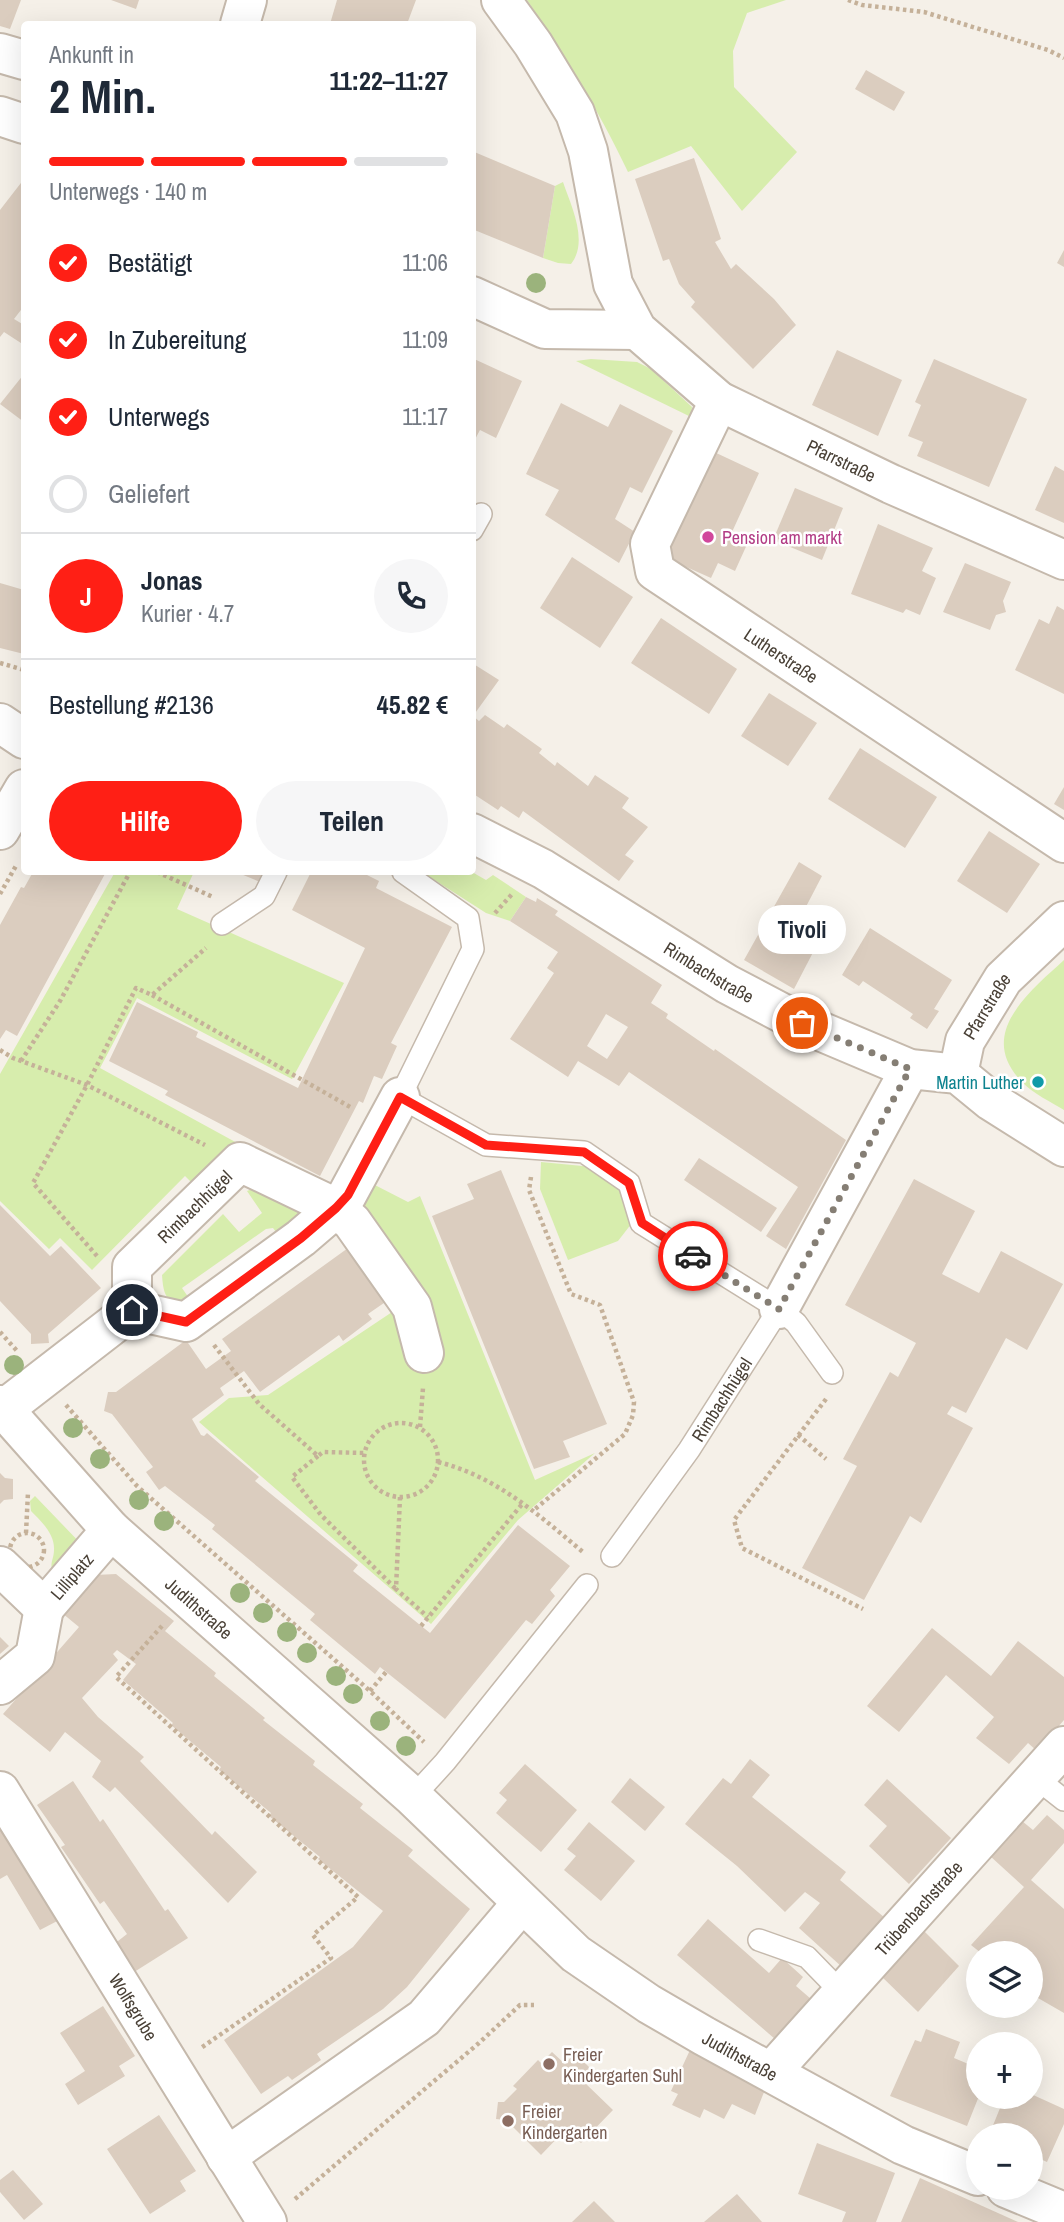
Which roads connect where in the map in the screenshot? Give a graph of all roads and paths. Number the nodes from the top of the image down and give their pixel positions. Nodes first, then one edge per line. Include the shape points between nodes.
1 (247, 0) edge
2 (502, 0) edge
3 (848, 0) edge
4 (241, 21) edge
5 (0, 53) edge
6 (1064, 58) edge
7 (21, 59) edge
8 (0, 116) edge
9 (21, 123) edge
10 (476, 298) edge
11 (636, 330) junction
12 (719, 401) junction
13 (1064, 560) edge
14 (0, 663) edge
15 (21, 669) edge
16 (0, 723) edge
17 (21, 737) edge
18 (21, 800) edge
19 (476, 835) edge
20 (1064, 843) edge
21 (9, 845) edge
22 (547, 872) junction
23 (128, 875) edge
24 (164, 875) edge
25 (274, 875) edge
26 (407, 875) edge
27 (181, 882) dead end
28 (0, 894) edge
29 (1064, 921) edge
30 (218, 933) joint
31 (473, 949) junction
32 (152, 995) junction
33 (0, 1050) edge
34 (21, 1061) junction
35 (910, 1069) junction
36 (958, 1074) junction
37 (87, 1085) junction
38 (392, 1112) junction
39 (1064, 1147) edge
40 (536, 1149) junction
41 (240, 1162) junction
42 (336, 1208) junction
43 (132, 1301) junction
44 (779, 1309) junction
45 (192, 1317) junction
46 (0, 1332) edge
47 (424, 1353) dead end
48 (832, 1373) joint
49 (43, 1378) junction
50 (2, 1407) edge
51 (798, 1435) junction
52 (365, 1453) junction
53 (318, 1456) junction
54 (826, 1459) dead end
55 (439, 1462) junction
56 (29, 1478) dead end
57 (400, 1497) junction
58 (523, 1503) junction
59 (534, 1510) junction
60 (111, 1530) junction
61 (26, 1533) dead end
62 (602, 1558) joint
63 (0, 1566) edge
64 (587, 1585) dead end
65 (396, 1589) junction
66 (44, 1608) junction
67 (863, 1609) dead end
68 (428, 1617) junction
69 (162, 1625) dead end
70 (421, 1626) dead end
71 (386, 1672) dead end
72 (0, 1685) edge
73 (370, 1691) junction
74 (1064, 1746) edge
75 (445, 1762) junction
76 (1050, 1789) edge
77 (0, 1791) edge
78 (413, 1797) junction
79 (522, 1903) junction
80 (759, 1940) dead end
81 (843, 1994) junction
82 (534, 2005) dead end
83 (172, 2068) junction
84 (772, 2071) junction
85 (226, 2157) junction
86 (966, 2171) edge
87 (1035, 2200) edge
88 (1064, 2212) edge
89 (278, 2213) edge

1 - 4 street
2 - 11 street, Pfarrstraße via 575,113 588,151 613,284
3 - 6 path via 924,12
5 - 7 street
8 - 9 street
10 - 11 street via 545,329
11 - 12 street, Pfarrstraße
12 - 13 street, Pfarrstraße
12 - 20 street, Lutherstraße via 650,544 655,570
14 - 15 path
16 - 17 street
18 - 21 street
19 - 22 street, Rimbachstraße
21 - 28 path
22 - 31 path via 515,891
22 - 35 street, Rimbachstraße via 727,984 802,1023
23 - 34 path via 60,1001
24 - 27 path
25 - 30 lane via 264,896
26 - 31 lane via 468,918
29 - 36 street, Pfarrstraße via 1003,979 965,1041
30 - 32 path
31 - 38 lane
32 - 37 path via 136,988
32 - 38 path
33 - 34 path
34 - 37 path
35 - 36 street, Rimbachstraße
35 - 44 street, Rimbachhügel
36 - 39 street via 991,1101
37 - 41 path
37 - 43 path via 33,1183
38 - 40 lane via 486,1145
38 - 42 street via 348,1195
40 - 44 lane via 584,1152 629,1183 642,1223
40 - 59 path via 529,1190 571,1294 600,1305 634,1402 625,1434
41 - 42 street, Rimbachhügel
41 - 43 street, Rimbachhügel via 132,1267
42 - 45 street
42 - 47 street, Rimbachhügel via 352,1222 412,1307
43 - 45 street via 186,1322
43 - 49 street
44 - 48 lane via 796,1323
44 - 62 lane, Rimbachhügel via 690,1450
45 - 53 path via 259,1404
46 - 49 path
48 - 51 path via 839,1383
49 - 50 street
49 - 73 path via 136,1486
50 - 60 street, Judithstraße
51 - 54 path
51 - 67 path via 734,1520 742,1548
52 - 53 path via 323,1452
52 - 55 path via 368,1443 386,1426 409,1423 434,1442
52 - 57 path via 369,1478 377,1488
53 - 65 path via 292,1477 321,1515
55 - 57 path via 430,1483 411,1496
55 - 58 path via 463,1468
56 - 61 path
57 - 65 path
58 - 59 path
58 - 68 path
59 - 62 path
60 - 66 street, Lilliplatz
60 - 78 street, Judithstraße
63 - 66 street, Lilliplatz
64 - 75 lane
65 - 68 path
66 - 72 street via 35,1656
68 - 70 path
69 - 83 path via 116,1677 358,1897 313,1935 331,1958
71 - 73 path
73 - 75 path
74 - 76 street, Trübenbachstraße
75 - 78 lane
76 - 81 street, Trübenbachstraße
77 - 83 street, Wolfsgrube
78 - 79 street, Judithstraße
79 - 84 street, Judithstraße via 576,1954 649,2004
79 - 85 street via 424,2018
80 - 81 lane via 807,1957
81 - 84 street, Trübenbachstraße
82 - 89 path via 520,2005
83 - 85 street, Wolfsgrube
84 - 86 street, Judithstraße via 903,2145
85 - 89 street, Wolfsgrube
87 - 88 street

